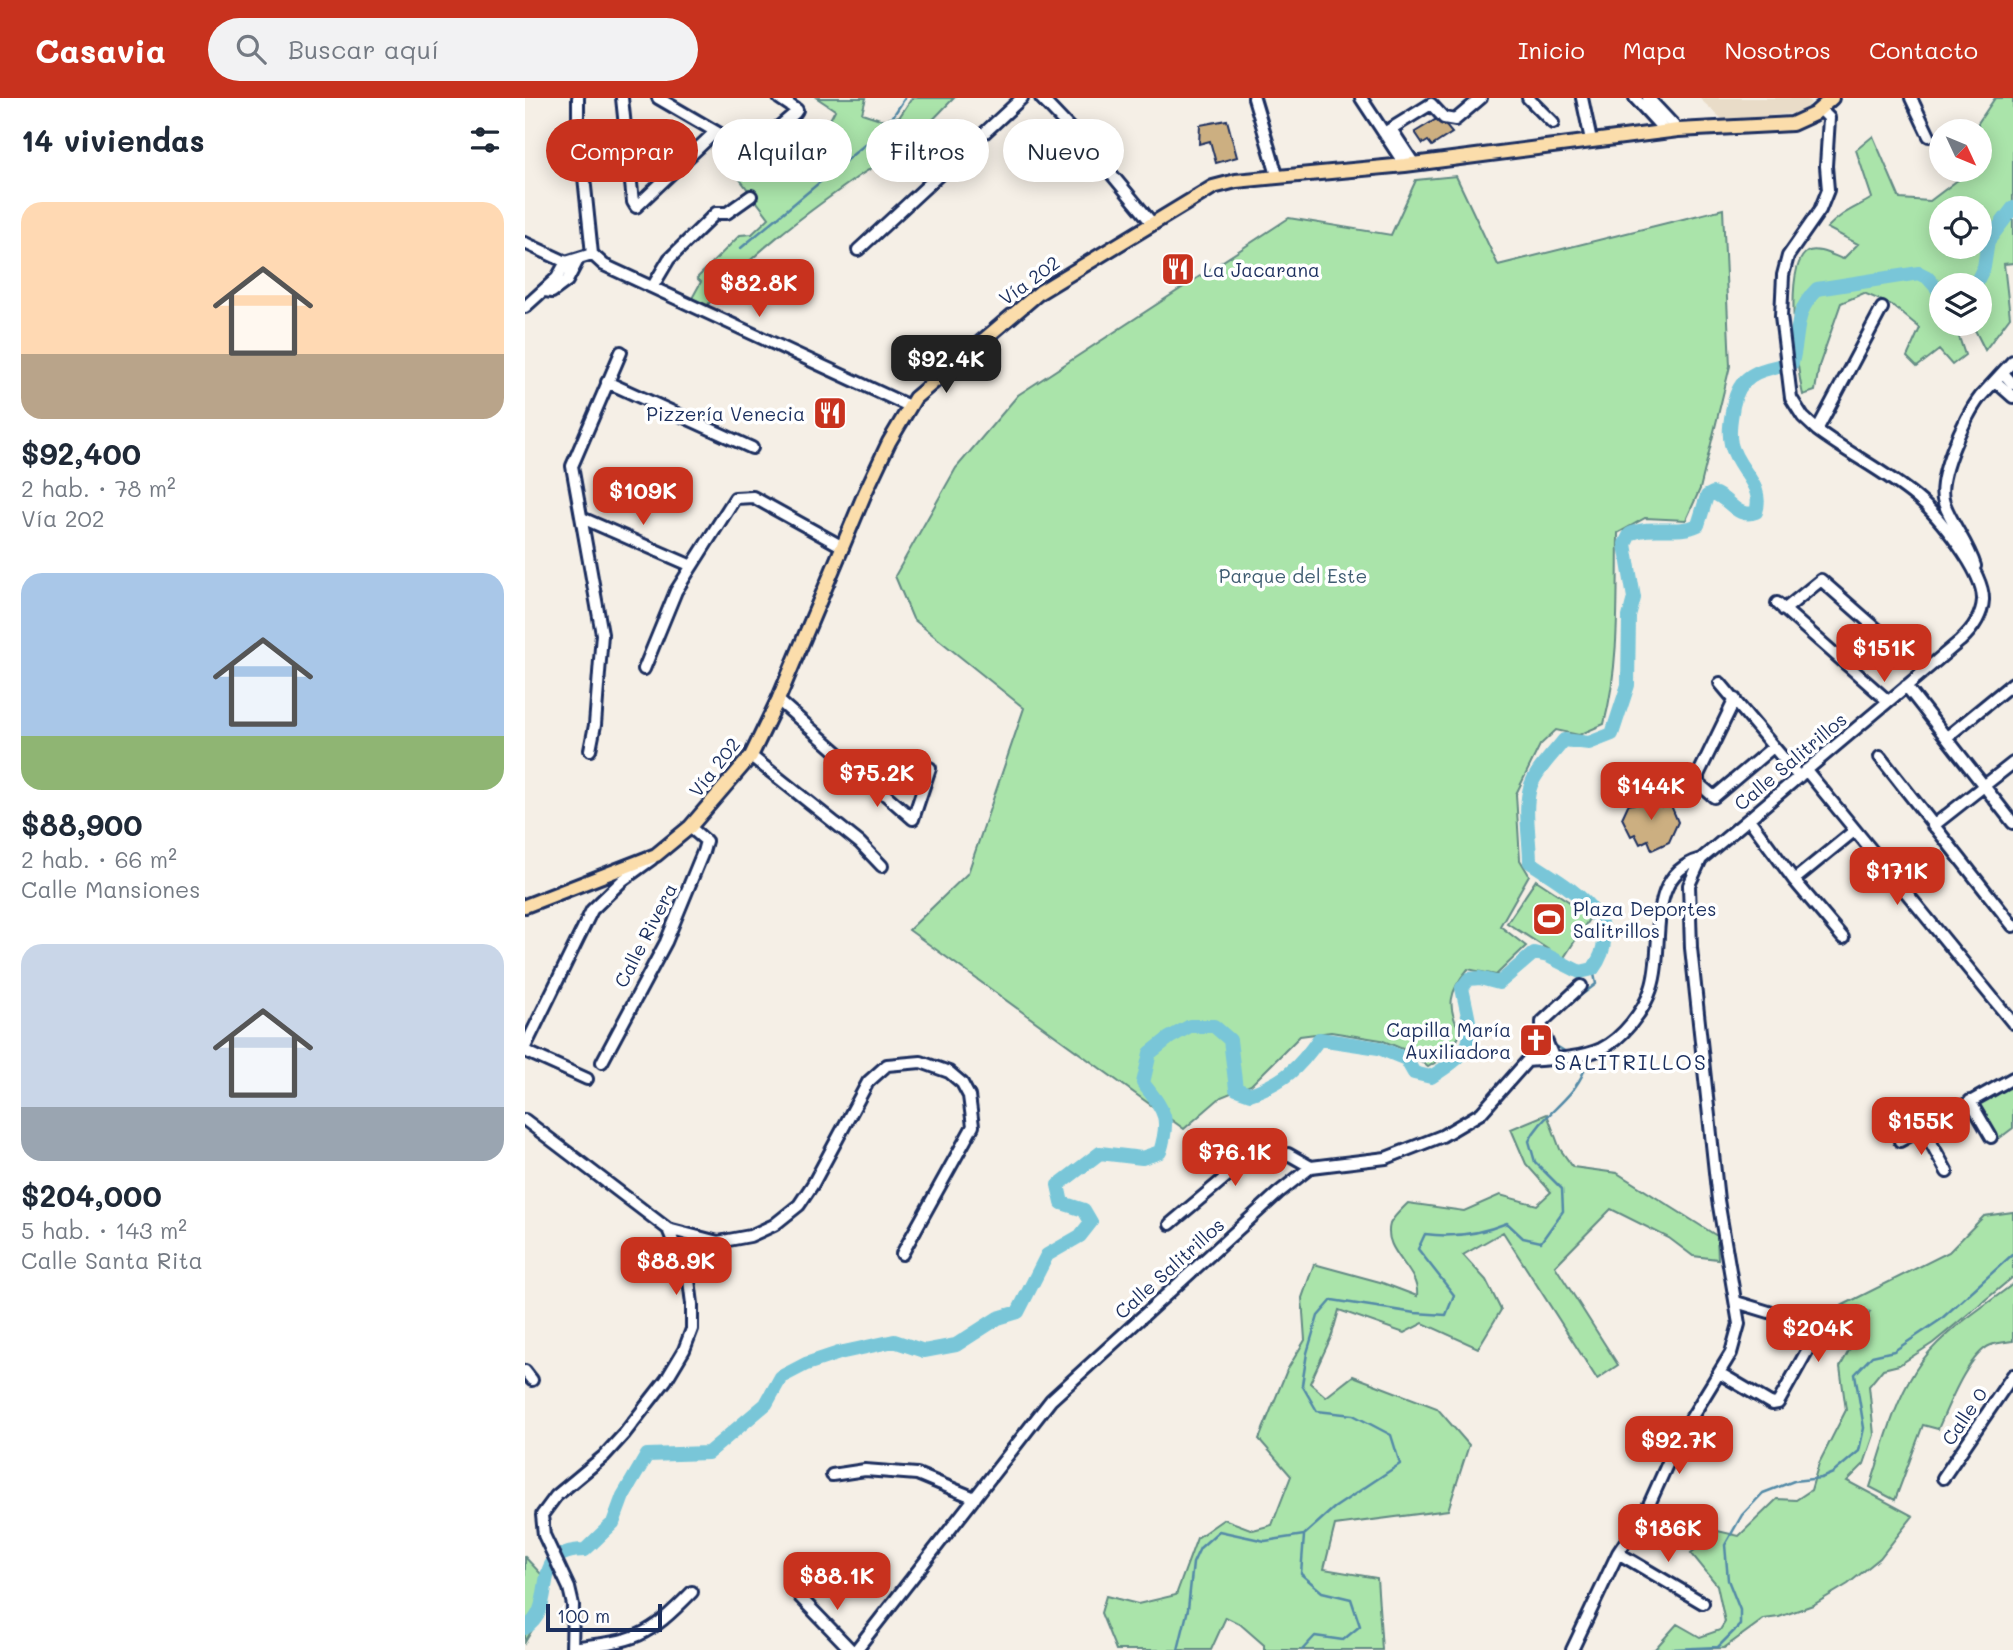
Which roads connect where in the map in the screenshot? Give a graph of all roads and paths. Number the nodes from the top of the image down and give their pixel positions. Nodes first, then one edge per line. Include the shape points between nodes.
1 (578, 98) edge
2 (622, 98) edge
3 (658, 98) edge
4 (779, 98) edge
5 (1021, 98) edge
6 (1041, 98) edge
7 (1254, 98) edge
8 (1361, 98) edge
9 (1481, 98) edge
10 (1528, 98) edge
11 (1582, 98) edge
12 (1635, 98) edge
13 (1648, 98) edge
14 (1832, 98) edge
15 (1911, 98) edge
16 (1820, 108) junction
17 (788, 119) edge
18 (1553, 123) dead end
19 (712, 130) edge
20 (1387, 131) junction
21 (1672, 131) junction
22 (712, 135) edge
23 (1929, 136) dead end
24 (1591, 140) junction
25 (1409, 165) junction
26 (1276, 175) junction
27 (751, 196) dead end
28 (1151, 223) junction
29 (525, 243) edge
30 (858, 250) dead end
31 (592, 254) junction
32 (579, 258) junction
33 (566, 262) junction
34 (653, 286) junction
35 (545, 290) junction
36 (525, 307) edge
37 (1882, 308) dead end
38 (621, 352) dead end
39 (2013, 360) edge
40 (1999, 377) junction
41 (607, 382) junction
42 (2013, 384) edge
43 (2013, 397) edge
44 (909, 406) junction
45 (1817, 430) junction
46 (751, 448) dead end
47 (582, 518) junction
48 (842, 547) junction
49 (692, 566) junction
50 (1980, 582) junction
51 (1895, 645) dead end
52 (644, 669) dead end
53 (1720, 683) dead end
54 (2013, 683) edge
55 (1906, 686) junction
56 (1735, 699) junction
57 (778, 700) junction
58 (1888, 701) junction
59 (1947, 737) junction
60 (1773, 747) junction
61 (590, 750) dead end
62 (751, 756) junction
63 (1880, 757) dead end
64 (2013, 763) edge
65 (930, 768) dead end
66 (1803, 774) junction
67 (1984, 786) junction
68 (1749, 819) junction
69 (2013, 823) edge
70 (690, 827) junction
71 (1933, 827) junction
72 (1854, 831) junction
73 (656, 855) junction
74 (1701, 859) junction
75 (882, 866) dead end
76 (1794, 880) junction
77 (525, 906) edge
78 (2013, 926) edge
79 (1843, 938) dead end
80 (1581, 986) dead end
81 (2013, 1023) edge
82 (525, 1049) edge
83 (1559, 1059) junction
84 (601, 1062) dead end
85 (2013, 1077) edge
86 (587, 1079) dead end
87 (1971, 1101) junction
88 (525, 1120) edge
89 (1923, 1128) junction
90 (1991, 1137) dead end
91 (1900, 1141) dead end
92 (1311, 1167) junction
93 (1947, 1172) dead end
94 (1170, 1224) dead end
95 (668, 1229) junction
96 (709, 1241) junction
97 (902, 1254) dead end
98 (689, 1280) junction
99 (1736, 1302) junction
100 (1721, 1374) junction
101 (2013, 1375) edge
102 (832, 1475) dead end
103 (1944, 1478) dead end
104 (975, 1499) junction
105 (1618, 1553) junction
106 (692, 1592) dead end
107 (800, 1597) dead end
108 (1703, 1603) dead end
109 (572, 1649) edge
110 (854, 1650) edge
111 (1572, 1650) edge

1 - 31 street
2 - 22 street via 636,207
3 - 19 street
4 - 17 street via 797,110
5 - 30 street
6 - 28 street
7 - 26 street
8 - 20 street
9 - 20 street via 1455,120 1444,118 1431,104
10 - 18 street
11 - 24 street
12 - 21 street
13 - 21 street
14 - 16 main road, Vía 202
15 - 23 street
16 - 21 main road, Vía 202 via 1792,124
16 - 45 street via 1829,118 1828,190 1820,210 1787,256 1780,316 1791,398
20 - 25 street
21 - 24 main road, Vía 202
24 - 25 main road, Vía 202
25 - 26 main road, Vía 202
26 - 28 main road, Vía 202 via 1213,187
27 - 34 street via 727,213 716,213 669,258
28 - 44 main road, Vía 202 via 1040,292
29 - 33 street
31 - 32 street
31 - 34 street via 604,265
32 - 33 street
32 - 35 street via 567,281 552,292
33 - 35 street
34 - 44 street
35 - 36 street
37 - 45 street
38 - 41 street
39 - 40 street
40 - 42 street
40 - 43 street
40 - 50 street via 1968,418 1942,485 1943,501 1972,554
41 - 46 street
41 - 47 street via 572,466
44 - 48 main road, Vía 202
45 - 50 street via 1926,506
47 - 49 street
47 - 61 street via 602,634
48 - 49 street via 753,497 743,496 735,498
48 - 57 main road, Vía 202
49 - 52 street via 665,614
50 - 55 street, Calle Salitrillos via 1983,598 1976,623
51 - 58 street via 1821,580 1780,607
53 - 56 street
54 - 59 street
55 - 58 street, Calle Salitrillos
55 - 59 street
56 - 60 street
56 - 60 street via 1698,783 1714,797
57 - 62 main road, Vía 202
57 - 65 street via 913,819
58 - 66 street, Calle Salitrillos
59 - 67 street
60 - 66 street
62 - 70 main road, Vía 202
62 - 75 street
63 - 71 street
64 - 67 street
66 - 68 street, Calle Salitrillos
66 - 72 street
67 - 69 street
67 - 71 street
68 - 74 street, Calle Salitrillos
68 - 76 street
70 - 73 main road, Vía 202
70 - 84 street, Calle Rivera via 705,841 703,852 666,942
71 - 78 street
72 - 76 street
72 - 81 street
73 - 77 main road, Vía 202
73 - 82 street via 592,910
74 - 83 street, Calle Salitrillos via 1686,863 1662,898 1658,955 1643,1006 1616,1039 1598,1050
74 - 99 street via 1689,885 1691,947 1718,1200
76 - 79 street
80 - 83 street via 1542,1022 1542,1031
82 - 86 street
83 - 92 street, Calle Salitrillos via 1527,1061 1481,1113 1415,1148 1386,1157
85 - 87 street
87 - 89 street
87 - 90 street
88 - 95 street
89 - 91 street
89 - 93 street
92 - 94 street via 1288,1154 1239,1166
92 - 104 street, Calle Salitrillos via 1051,1400
95 - 96 street
95 - 98 street
96 - 97 street via 750,1236 774,1225 799,1205 867,1082 887,1065 921,1062 949,1072 962,1083 974,1112 973,1126
96 - 98 street via 693,1264
98 - 109 street via 692,1329 684,1350 624,1434 542,1514 544,1535 573,1605
99 - 100 street via 1736,1338
99 - 100 street via 1812,1325 1817,1333 1778,1403 1772,1404
100 - 105 street via 1679,1438 1647,1509
101 - 103 street, Calle 0
102 - 104 street via 865,1470 917,1474
104 - 110 street, Calle Salitrillos
105 - 108 street
105 - 111 street
106 - 109 street via 661,1623 640,1636
107 - 110 street

